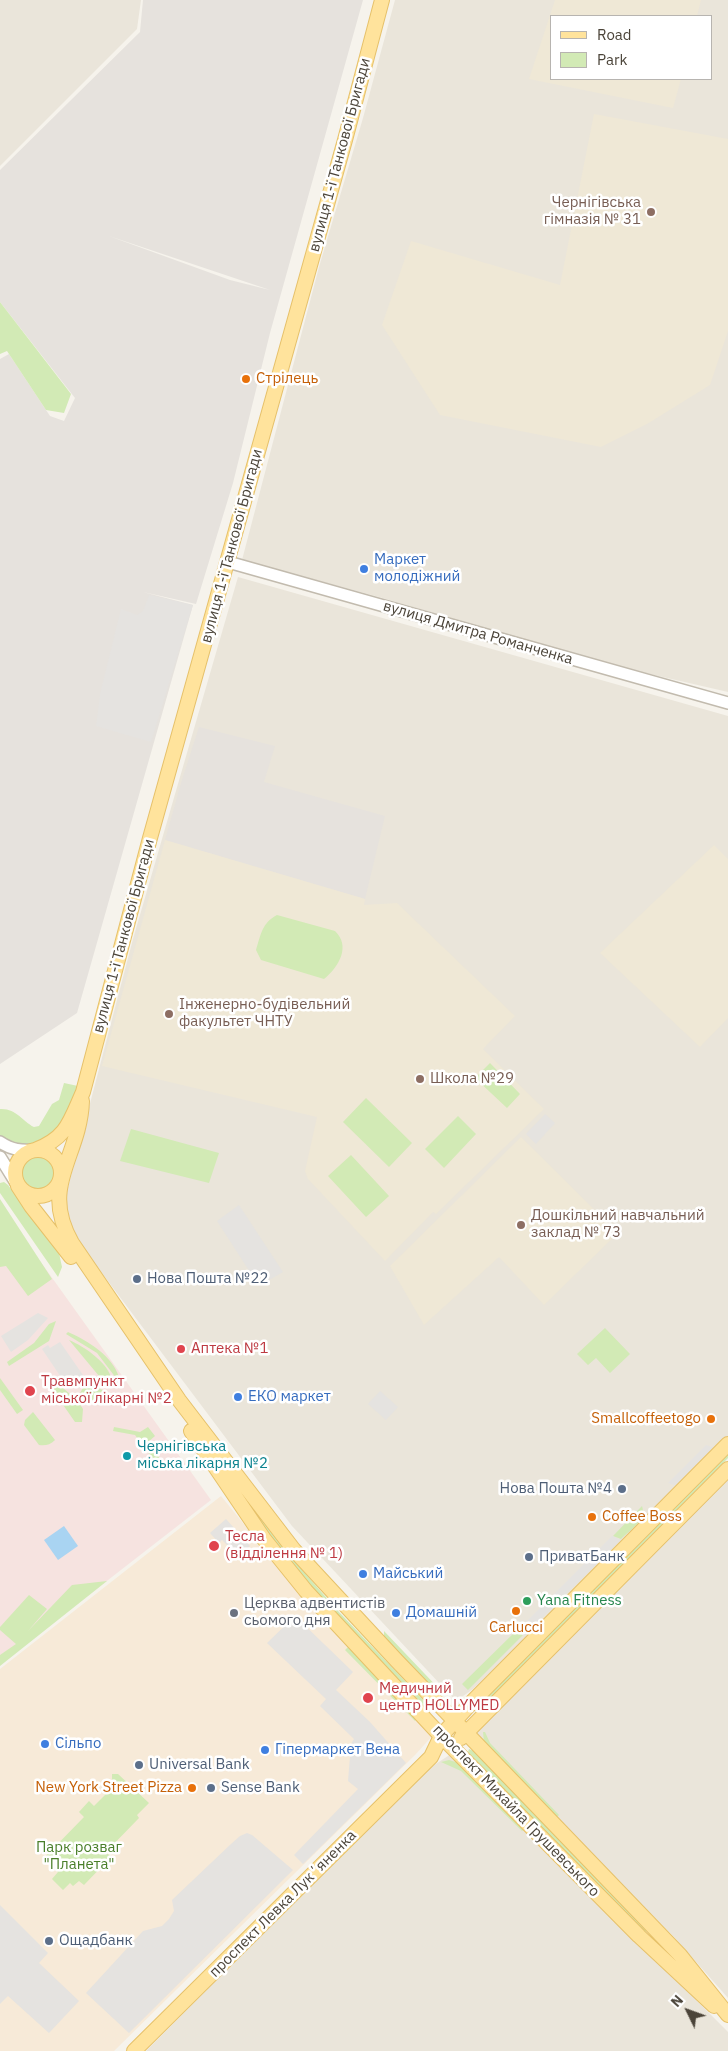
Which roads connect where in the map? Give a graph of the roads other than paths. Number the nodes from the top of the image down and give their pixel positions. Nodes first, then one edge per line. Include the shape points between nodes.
1 (382, 0) edge
2 (228, 562) junction
3 (728, 703) edge
4 (82, 1092) junction
5 (0, 1142) edge
6 (36, 1150) junction
7 (0, 1157) edge
8 (14, 1167) junction
9 (61, 1179) junction
10 (18, 1186) junction
11 (728, 1444) edge
12 (728, 1469) edge
13 (455, 1721) junction
14 (466, 1733) junction
15 (441, 1736) junction
16 (452, 1747) junction
17 (431, 1757) junction
18 (662, 1938) junction
19 (652, 1948) junction
20 (728, 2016) edge
21 (134, 2051) edge

1 - 2 main road, вулиця 1-ї Танкової Бригади
2 - 3 street, вулиця Дмитра Романченка
2 - 4 main road, вулиця 1-ї Танкової Бригади
4 - 6 main road, вулиця 1-ї Танкової Бригади via 70,1123 60,1137
4 - 9 main road, вулиця 1-ї Танкової Бригади via 82,1119
5 - 6 street via 20,1151
6 - 8 main road via 28,1152
6 - 9 main road via 43,1150 56,1158 60,1164
7 - 8 street
8 - 10 main road
9 - 10 main road via 46,1196 30,1196
9 - 13 main road, проспект Михайла Грушевського via 58,1204 64,1230 179,1400 294,1550
10 - 15 main road, проспект Михайла Грушевського via 74,1261 264,1538 306,1591
11 - 13 main road, проспект Левка Лукʼяненка
12 - 14 main road, проспект Левка Лукʼяненка
13 - 14 main road, проспект Михайла Грушевського
13 - 15 main road, проспект Левка Лукʼяненка
14 - 16 main road, проспект Левка Лукʼяненка
14 - 18 main road, проспект Михайла Грушевського
15 - 16 main road, проспект Михайла Грушевського
15 - 17 main road, проспект Левка Лукʼяненка
16 - 17 main road, проспект Левка Лукʼяненка
16 - 19 main road, проспект Михайла Грушевського
17 - 21 main road, проспект Левка Лукʼяненка
18 - 19 main road
18 - 20 main road, проспект Михайла Грушевського via 680,1955
19 - 20 main road, проспект Михайла Грушевського

